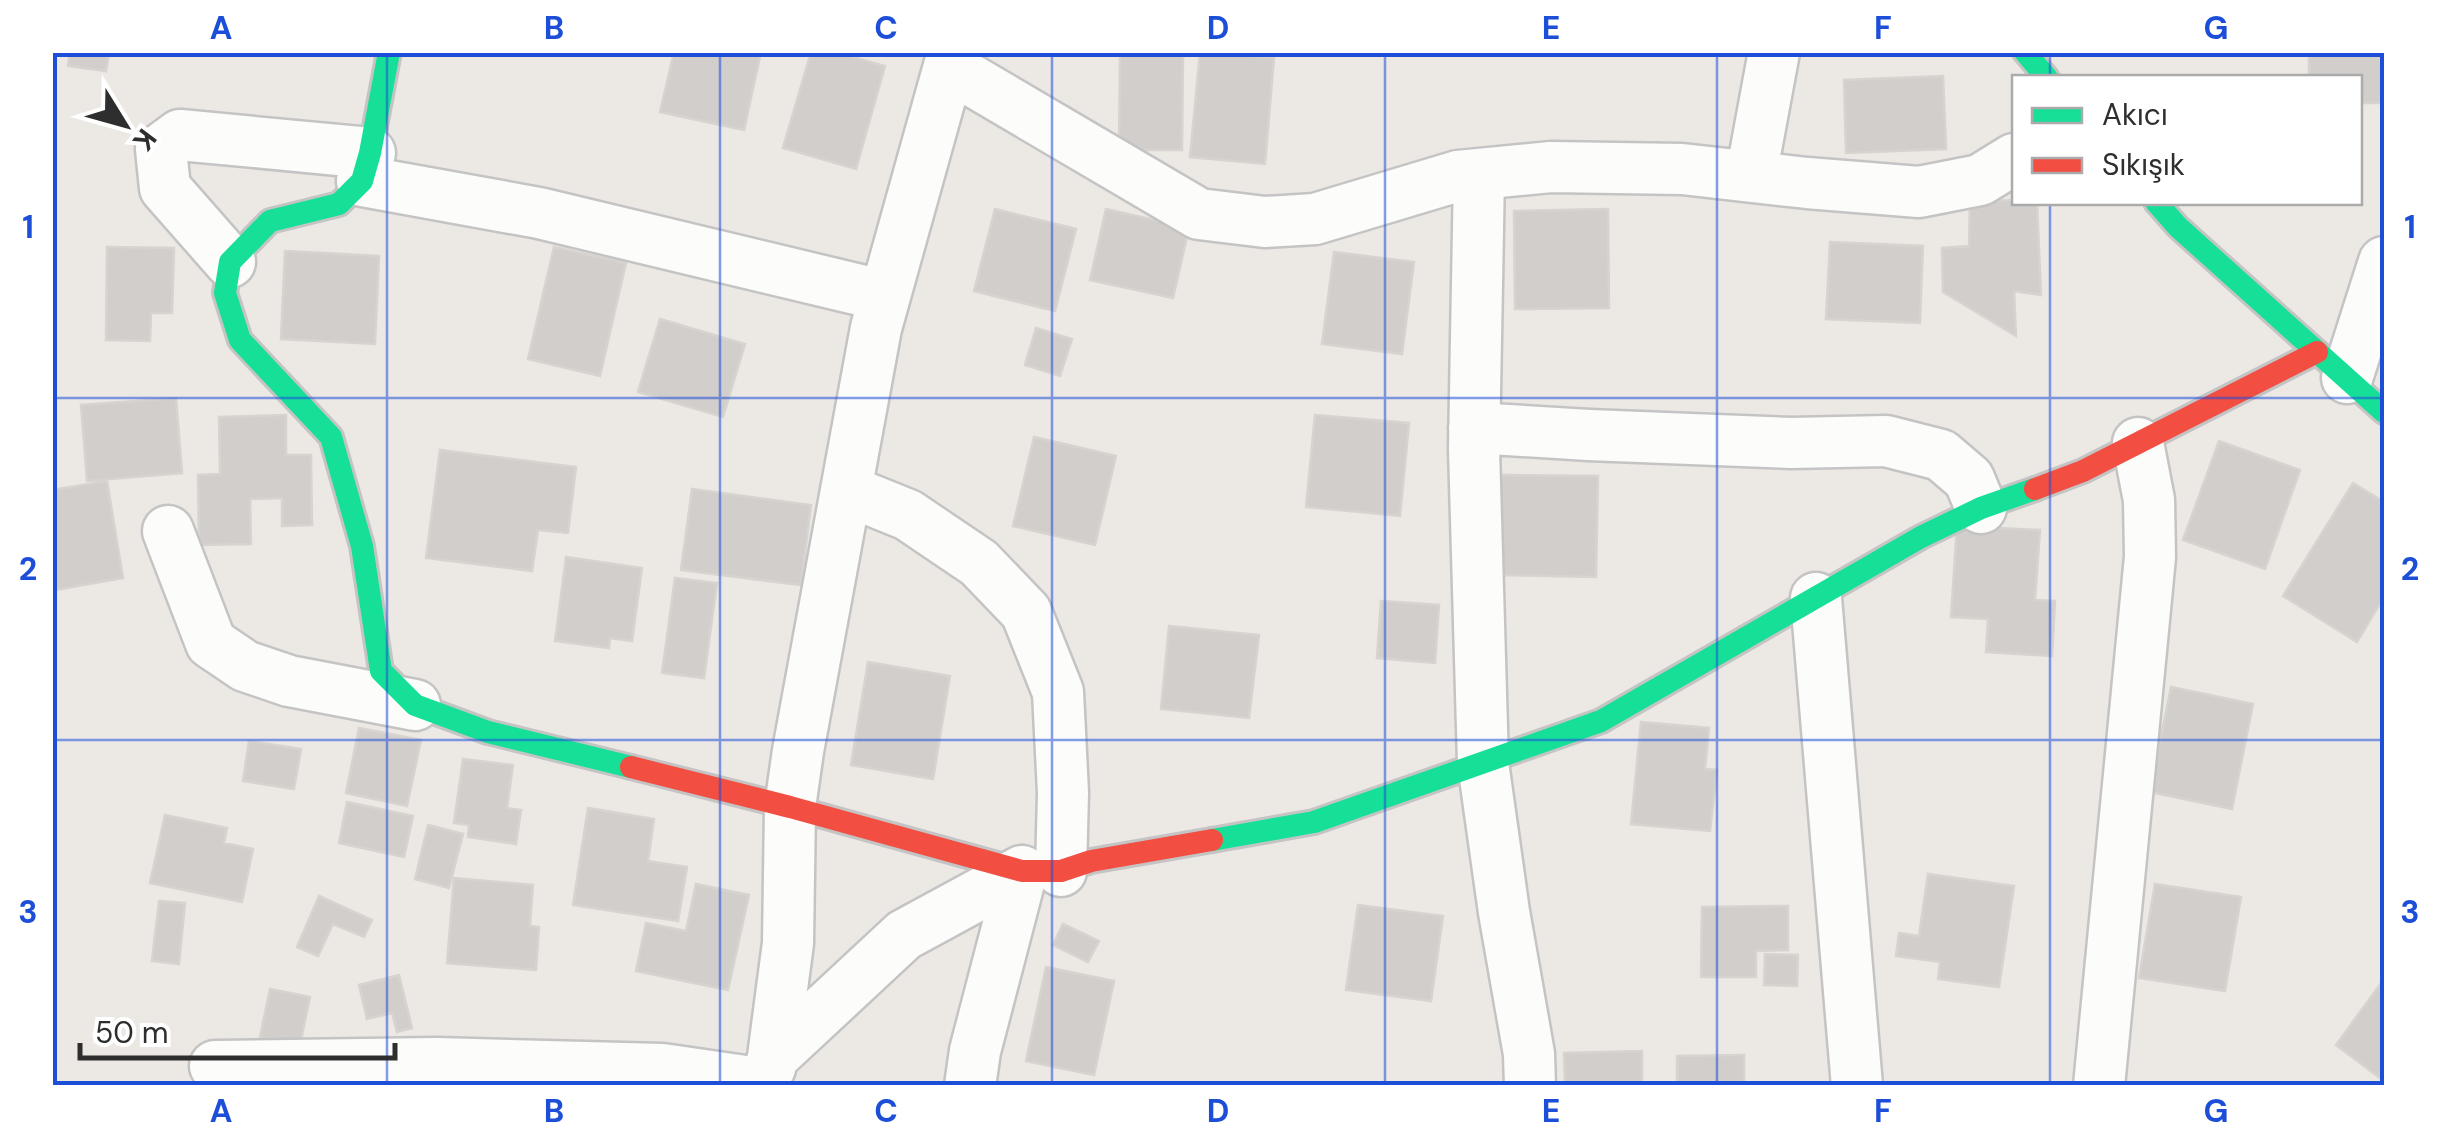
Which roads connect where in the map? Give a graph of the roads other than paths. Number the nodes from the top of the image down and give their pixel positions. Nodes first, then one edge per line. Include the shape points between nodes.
1 (389, 52) edge
2 (1774, 52) edge
3 (2024, 52) edge
4 (951, 60) edge
5 (2043, 75) edge
6 (2012, 159) edge
7 (366, 167) junction
8 (1479, 174) junction
9 (1751, 176) junction
10 (2159, 205) edge
11 (230, 262) junction
12 (2384, 262) edge
13 (885, 296) junction
14 (2332, 365) junction
15 (2384, 412) edge
16 (1474, 428) junction
17 (2138, 443) junction
18 (846, 490) junction
19 (1981, 508) junction
20 (168, 530) dead end
21 (1816, 598) junction
22 (415, 705) junction
23 (1483, 763) junction
24 (790, 807) junction
25 (1042, 871) junction
26 (215, 1066) dead end
27 (768, 1076) edge
28 (970, 1086) edge
29 (1530, 1086) edge
30 (1857, 1086) edge
31 (2099, 1086) edge

1 - 7 street
2 - 9 street
3 - 5 street
4 - 8 street via 1199,214 1265,222 1314,218
4 - 13 street
6 - 9 street via 1980,180 1918,192
7 - 11 street via 339,204 270,221
7 - 11 street via 180,135 160,149 165,188
7 - 13 street
8 - 9 street via 1551,167
8 - 16 street
10 - 14 street
11 - 22 street via 225,293 240,340 331,436 362,546 381,671
12 - 14 street
13 - 18 street
14 - 15 street
14 - 17 street
16 - 19 street via 1886,441 1940,455 1969,479
16 - 23 street
17 - 19 street via 2084,471
17 - 31 street via 2150,500 2150,557
18 - 24 street
18 - 25 street via 908,515 979,563 1026,612 1058,692 1063,792
19 - 21 street
20 - 22 street via 211,644 245,666 288,681
21 - 23 street via 1601,721
21 - 30 street
22 - 24 street via 488,732
23 - 25 street via 1314,822
23 - 29 street
24 - 25 street
24 - 27 street via 788,942
25 - 27 street via 904,935
25 - 28 street via 975,1051
26 - 27 street via 437,1063

